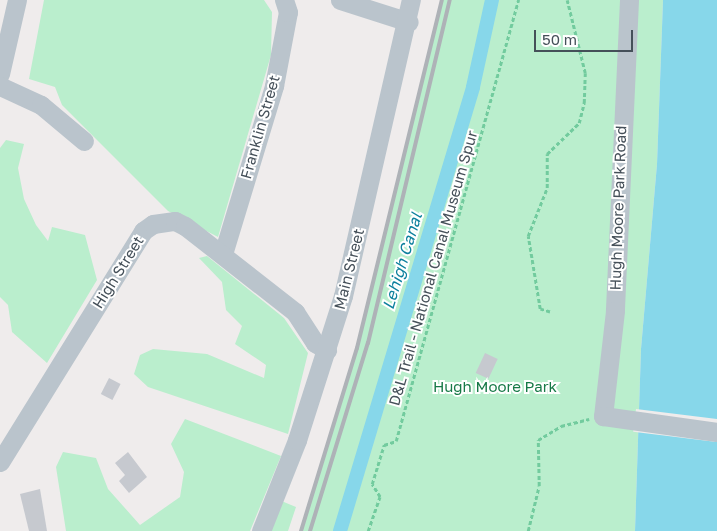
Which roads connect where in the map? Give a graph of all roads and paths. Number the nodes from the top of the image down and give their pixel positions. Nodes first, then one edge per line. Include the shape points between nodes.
1 (17, 0) edge
2 (284, 0) edge
3 (340, 0) edge
4 (411, 0) edge
5 (518, 0) edge
6 (567, 0) edge
7 (629, 0) edge
8 (409, 22) junction
9 (0, 74) edge
10 (0, 86) edge
11 (84, 141) dead end
12 (224, 254) junction
13 (550, 312) dead end
14 (327, 350) junction
15 (582, 421) dead end
16 (717, 432) edge
17 (0, 462) edge
18 (261, 531) edge
19 (368, 531) edge
20 (528, 531) edge

1 - 9 street
2 - 12 street, Franklin Street via 288,12 274,86
3 - 8 street
4 - 8 street, Main Street
5 - 19 path, D&L Trail - National Canal Museum Spur via 396,441 384,445 372,484 380,497
6 - 13 path via 584,74 584,103 579,123 548,154 546,188 528,236 540,309
7 - 16 street, Hugh Moore Park Road via 603,416
8 - 14 street, Main Street
10 - 11 street via 41,105
12 - 14 street, High Street via 295,312 312,338
12 - 17 street, High Street via 175,221 152,224 143,231
14 - 18 street, Main Street
15 - 20 path via 552,430 538,440 539,486

